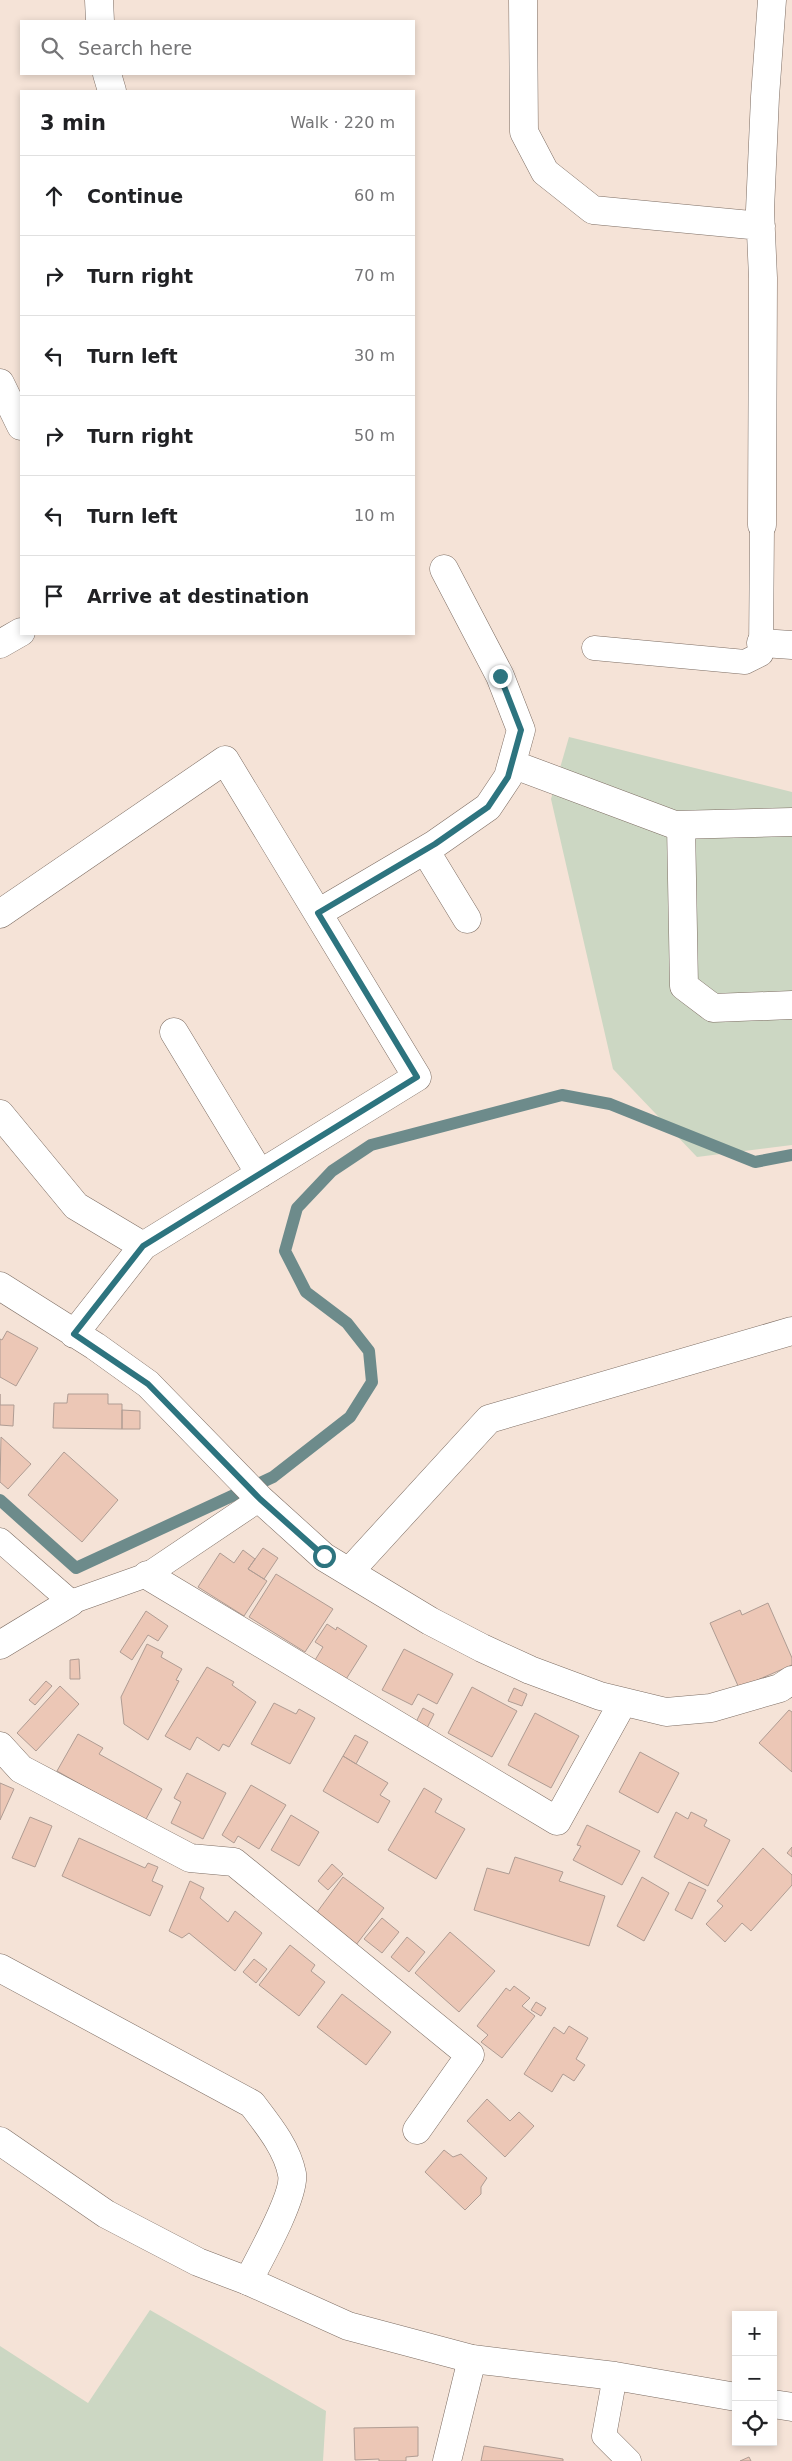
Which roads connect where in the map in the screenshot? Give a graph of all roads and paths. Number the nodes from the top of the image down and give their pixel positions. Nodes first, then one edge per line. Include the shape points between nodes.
1 (99, 0) edge
2 (522, 0) edge
3 (772, 0) edge
4 (100, 20) edge
5 (108, 75) edge
6 (112, 90) edge
7 (761, 226) junction
8 (0, 383) edge
9 (20, 424) edge
10 (762, 525) joint
11 (444, 569) dead end
12 (20, 633) edge
13 (761, 643) junction
14 (0, 644) edge
15 (792, 644) edge
16 (594, 648) dead end
17 (512, 764) junction
18 (792, 822) edge
19 (681, 825) junction
20 (425, 850) junction
21 (318, 913) junction
22 (0, 914) edge
23 (467, 919) dead end
24 (792, 1005) edge
25 (174, 1032) dead end
26 (0, 1114) edge
27 (260, 1174) junction
28 (143, 1246) junction
29 (0, 1286) edge
30 (792, 1331) edge
31 (74, 1334) junction
32 (260, 1499) junction
33 (0, 1540) edge
34 (349, 1572) junction
35 (147, 1575) junction
36 (71, 1602) junction
37 (0, 1645) edge
38 (792, 1680) edge
39 (622, 1702) junction
40 (0, 1746) edge
41 (0, 1968) edge
42 (418, 2130) dead end
43 (0, 2141) edge
44 (248, 2281) junction
45 (472, 2359) junction
46 (615, 2376) junction
47 (732, 2397) edge
48 (777, 2405) edge
49 (792, 2407) edge
50 (447, 2461) edge
51 (629, 2461) edge

1 - 4 street
2 - 7 street via 524,132 544,172 593,210
3 - 7 street
5 - 6 street
7 - 10 street
8 - 9 street
10 - 13 lane
11 - 17 street via 500,676 521,730
12 - 14 street
13 - 15 street
13 - 16 lane via 761,654 746,662
17 - 19 street
17 - 20 street via 508,777 488,807
18 - 19 street
19 - 24 street via 684,986 713,1008
20 - 21 street
20 - 23 street
21 - 22 street via 225,760
21 - 27 street via 417,1077
25 - 27 street
26 - 28 street via 76,1206
27 - 28 street
28 - 31 street
29 - 31 street
30 - 34 street via 490,1419
31 - 32 street via 148,1384
32 - 34 street via 324,1556
32 - 35 lane
33 - 36 lane
34 - 39 street via 482,1648 538,1673
35 - 36 lane
35 - 39 street via 557,1821
36 - 37 street
38 - 39 street via 780,1688 711,1708 666,1712
40 - 42 street via 21,1769 190,1858 234,1862 470,2054
41 - 44 street via 252,2104 275,2133 293,2176 285,2208
43 - 44 street via 106,2214 198,2262
44 - 45 street via 348,2326
45 - 46 street
45 - 50 street
46 - 47 street
46 - 51 lane via 604,2436
48 - 49 street

